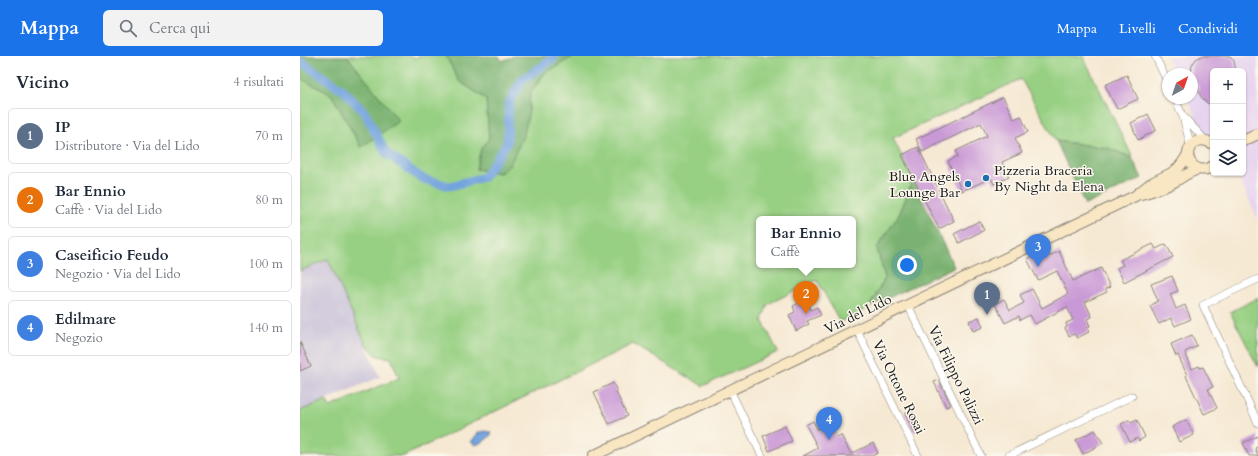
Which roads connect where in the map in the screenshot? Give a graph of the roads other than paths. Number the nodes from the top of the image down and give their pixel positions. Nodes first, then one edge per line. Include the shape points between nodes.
1 (1155, 56) edge
2 (1162, 71) edge
3 (1178, 104) edge
4 (1183, 117) junction
5 (1258, 134) edge
6 (1245, 140) edge
7 (1209, 142) edge
8 (1189, 150) junction
9 (1210, 168) edge
10 (1199, 169) junction
11 (1135, 196) junction
12 (1258, 279) edge
13 (908, 305) junction
14 (857, 330) junction
15 (730, 390) junction
16 (1132, 396) dead end
17 (1258, 423) edge
18 (593, 456) edge
19 (762, 456) edge
20 (918, 456) edge
21 (981, 456) edge
22 (1008, 456) edge

1 - 2 street
3 - 4 street
4 - 7 street
4 - 8 street
5 - 6 main road
7 - 8 main road via 1197,141
8 - 10 main road via 1191,164
8 - 11 main road, Via del Lido via 1182,165 1174,173 1151,184
9 - 10 main road, Via del Lido
10 - 11 main road, Via del Lido via 1186,173 1163,188
11 - 13 main road, Via del Lido
12 - 17 street via 1203,305
13 - 14 main road, Via del Lido
13 - 21 street, Via Filippo Palizzi
14 - 15 main road, Via del Lido
14 - 20 street, Via Ottone Rosai
15 - 18 main road, Via del Lido
15 - 19 street
16 - 22 street

